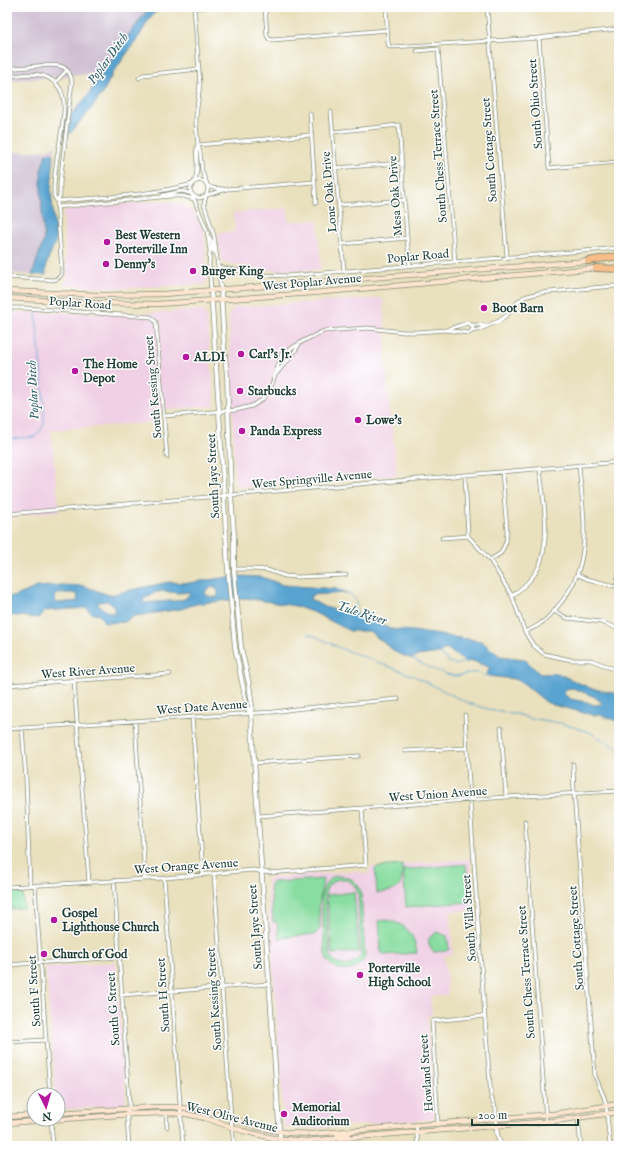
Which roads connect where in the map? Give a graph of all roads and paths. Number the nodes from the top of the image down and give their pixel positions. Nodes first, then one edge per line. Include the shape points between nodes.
1 (194, 7) edge
2 (206, 7) edge
3 (265, 7) edge
4 (386, 7) edge
5 (487, 7) edge
6 (387, 30) junction
7 (619, 30) edge
8 (539, 38) junction
9 (490, 41) junction
10 (417, 51) dead end
11 (28, 67) junction
12 (12, 68) dead end
13 (67, 70) junction
14 (199, 70) junction
15 (28, 74) junction
16 (12, 76) dead end
17 (139, 78) dead end
18 (55, 83) junction
19 (331, 112) dead end
20 (310, 113) dead end
21 (63, 118) junction
22 (68, 119) junction
23 (333, 132) junction
24 (310, 135) junction
25 (198, 144) junction
26 (619, 162) edge
27 (402, 163) junction
28 (335, 168) junction
29 (314, 182) junction
30 (193, 183) junction
31 (208, 185) junction
32 (227, 190) junction
33 (192, 195) junction
34 (206, 195) junction
35 (119, 196) junction
36 (154, 198) junction
37 (194, 199) junction
38 (405, 200) junction
39 (57, 201) junction
40 (119, 201) junction
41 (316, 203) dead end
42 (339, 205) junction
43 (57, 207) junction
44 (208, 236) junction
45 (407, 238) junction
46 (342, 244) junction
47 (619, 248) edge
48 (216, 253) junction
49 (507, 257) junction
50 (619, 258) edge
51 (588, 261) joint
52 (455, 262) junction
53 (410, 266) junction
54 (218, 267) junction
55 (596, 268) joint
56 (619, 268) edge
57 (344, 271) junction
58 (7, 277) edge
59 (619, 287) edge
60 (211, 290) junction
61 (221, 290) junction
62 (7, 291) edge
63 (7, 298) edge
64 (212, 300) junction
65 (222, 300) junction
66 (7, 308) edge
67 (151, 317) joint
68 (471, 325) junction
69 (463, 326) junction
70 (486, 326) junction
71 (446, 330) junction
72 (472, 331) junction
73 (464, 332) junction
74 (300, 344) junction
75 (285, 353) junction
76 (291, 357) junction
77 (281, 359) junction
78 (286, 362) junction
79 (276, 374) junction
80 (228, 410) junction
81 (219, 411) junction
82 (164, 416) junction
83 (167, 457) dead end
84 (618, 462) edge
85 (579, 465) junction
86 (540, 469) junction
87 (502, 472) junction
88 (619, 472) edge
89 (465, 475) junction
90 (224, 495) junction
91 (231, 495) junction
92 (7, 514) edge
93 (468, 536) junction
94 (442, 538) dead end
95 (490, 560) junction
96 (234, 570) junction
97 (619, 572) edge
98 (346, 575) dead end
99 (578, 575) junction
100 (617, 586) edge
101 (512, 596) junction
102 (554, 612) junction
103 (619, 629) edge
104 (525, 632) junction
105 (619, 671) edge
106 (170, 674) dead end
107 (74, 681) junction
108 (7, 685) edge
109 (398, 699) dead end
110 (251, 713) junction
111 (465, 715) dead end
112 (192, 718) junction
113 (135, 721) junction
114 (78, 724) junction
115 (22, 728) junction
116 (501, 728) dead end
117 (7, 729) edge
118 (467, 748) junction
119 (405, 751) dead end
120 (359, 756) dead end
121 (254, 763) junction
122 (573, 764) dead end
123 (619, 790) edge
124 (574, 793) junction
125 (506, 797) junction
126 (470, 801) junction
127 (362, 809) junction
128 (259, 816) junction
129 (525, 821) dead end
130 (262, 872) junction
131 (203, 874) junction
132 (214, 874) junction
133 (164, 878) junction
134 (145, 879) junction
135 (114, 880) junction
136 (90, 882) junction
137 (30, 886) junction
138 (35, 886) junction
139 (7, 887) edge
140 (119, 957) junction
141 (40, 962) junction
142 (7, 964) edge
143 (269, 984) junction
144 (222, 988) junction
145 (171, 992) junction
146 (121, 995) junction
147 (484, 1016) junction
148 (46, 1040) junction
149 (7, 1042) edge
150 (49, 1087) edge
151 (619, 1104) edge
152 (607, 1109) junction
153 (100, 1110) junction
154 (129, 1111) junction
155 (181, 1111) junction
156 (66, 1112) edge
157 (619, 1112) edge
158 (166, 1113) junction
159 (545, 1114) junction
160 (26, 1116) edge
161 (7, 1117) edge
162 (84, 1118) junction
163 (496, 1118) junction
164 (578, 1118) junction
165 (66, 1119) edge
166 (26, 1121) edge
167 (546, 1122) junction
168 (7, 1123) edge
169 (232, 1123) junction
170 (438, 1123) junction
171 (416, 1125) junction
172 (497, 1126) junction
173 (52, 1127) edge
174 (167, 1127) dead end
175 (353, 1130) junction
176 (279, 1131) junction
177 (417, 1132) junction
178 (280, 1139) junction
179 (316, 1141) junction
180 (53, 1146) edge
181 (129, 1146) edge
182 (183, 1146) edge
183 (234, 1146) edge
184 (280, 1146) edge
185 (418, 1146) edge
186 (501, 1146) edge
187 (581, 1146) edge
188 (610, 1146) edge

1 - 2 street
1 - 14 street
3 - 6 street via 267,36 273,40
4 - 6 street
5 - 9 street, South Cottage Street
6 - 9 street via 388,43 391,47
7 - 8 street
8 - 9 street
8 - 26 street, South Ohio Street via 549,168
9 - 49 street, South Cottage Street
10 - 52 street, South Chess Terrace Street via 438,49
11 - 12 street
11 - 13 street via 54,65
11 - 15 street
13 - 18 street
13 - 22 street via 72,77
14 - 17 street via 144,75
14 - 25 street via 196,116
15 - 16 street
15 - 18 street via 41,75
18 - 21 street via 64,98
19 - 23 street, Lone Oak Drive
20 - 24 street
21 - 22 street
21 - 39 street via 54,185 54,196
22 - 39 street via 60,195
23 - 27 street, Mesa Oak Drive via 399,125
23 - 28 street, Lone Oak Drive
24 - 25 street
24 - 29 street
25 - 30 street via 197,174
25 - 31 street via 202,171
27 - 28 street
27 - 38 street, Mesa Oak Drive
28 - 42 street, Lone Oak Drive
29 - 32 street
29 - 41 street
30 - 31 street via 199,180
30 - 33 street via 190,189
30 - 35 street via 160,191
31 - 32 street
31 - 34 street
32 - 34 street
33 - 34 street via 199,198
33 - 36 street via 176,191
33 - 37 street, South Jaye Street
34 - 48 street, South Jaye Street via 204,204
35 - 39 street
35 - 40 street
36 - 37 street via 178,195
36 - 40 street
37 - 44 street, South Jaye Street
38 - 42 street
38 - 45 street, Mesa Oak Drive
39 - 43 street
40 - 43 street
42 - 46 street, Lone Oak Drive
43 - 58 street, Poplar Road via 62,272 60,277 53,280
44 - 48 street, South Jaye Street via 212,242 212,251
44 - 60 street, South Jaye Street
45 - 46 street
45 - 53 street, Mesa Oak Drive
46 - 57 street, Lone Oak Drive
47 - 49 street, Poplar Road
48 - 54 street, South Jaye Street
49 - 52 street, Poplar Road
50 - 51 highway
51 - 61 main road, West Poplar Avenue
52 - 53 street, Poplar Road
53 - 57 street, Poplar Road
54 - 57 street, Poplar Road via 275,276
54 - 61 street, South Jaye Street
55 - 56 highway
55 - 65 main road, West Poplar Avenue
59 - 70 street via 539,293 524,297 500,321
60 - 61 main road, West Poplar Avenue
60 - 62 main road, West Poplar Avenue via 110,295
60 - 64 street, South Jaye Street
61 - 65 street, South Jaye Street
63 - 64 main road, West Poplar Avenue via 129,304
64 - 65 main road, West Poplar Avenue
64 - 81 street, South Jaye Street
65 - 80 street, South Jaye Street
66 - 67 street, Poplar Road
67 - 82 street, South Kessing Street via 156,322
68 - 69 street via 467,323
68 - 70 street
68 - 72 street
69 - 71 street
69 - 73 street
70 - 72 street
71 - 73 street
71 - 74 street via 332,330 316,334
72 - 73 street
74 - 75 street
74 - 76 street
75 - 76 street
75 - 77 street
76 - 78 street via 290,361
77 - 78 street
77 - 79 street
78 - 79 street
79 - 80 street via 270,390 262,400 246,408
80 - 81 street
80 - 91 street, South Jaye Street
81 - 82 street
81 - 90 street, South Jaye Street
82 - 83 street, South Kessing Street
84 - 85 street, West Springville Avenue
84 - 88 street
85 - 86 street, West Springville Avenue
85 - 99 street via 585,533
86 - 87 street, West Springville Avenue
86 - 101 street via 546,529 542,561 522,588
87 - 89 street, West Springville Avenue
87 - 95 street via 506,542 501,553
89 - 91 street, West Springville Avenue
89 - 93 street
90 - 91 street, West Springville Avenue
90 - 92 street, West Springville Avenue
90 - 110 street, South Jaye Street via 235,647 247,707
91 - 96 street, South Jaye Street
93 - 94 street
93 - 95 street
95 - 101 street
96 - 98 street via 267,570 297,577
96 - 110 street, South Jaye Street via 241,647 249,684
97 - 100 street
99 - 100 street
99 - 102 street via 567,596
101 - 104 street
102 - 103 street via 567,618 600,622
102 - 104 street via 541,624
104 - 105 street via 533,645 544,654 571,660 591,660
106 - 107 street, West River Avenue
107 - 108 street, West River Avenue
107 - 114 street
109 - 110 street, West Date Avenue
110 - 112 street, West Date Avenue
110 - 121 street, South Jaye Street
111 - 118 street, South Villa Street
112 - 113 street, West Date Avenue
112 - 131 street
113 - 114 street, West Date Avenue
113 - 134 street
114 - 115 street, West Date Avenue
114 - 136 street
115 - 117 street, West Date Avenue
115 - 137 street
116 - 125 street
118 - 119 street
118 - 126 street, South Villa Street
120 - 121 street
121 - 128 street, South Jaye Street
122 - 124 street, South Cottage Street
123 - 124 street, West Union Avenue
124 - 125 street, West Union Avenue
124 - 152 street, South Cottage Street via 595,1076
125 - 126 street, West Union Avenue
126 - 127 street, West Union Avenue
126 - 147 street, South Villa Street
127 - 128 street, West Union Avenue
127 - 130 street, West Orange Avenue via 366,865
128 - 130 street, South Jaye Street
129 - 159 street, South Chess Terrace Street
130 - 132 street, West Orange Avenue via 253,870
130 - 143 street, South Jaye Street
131 - 132 street, West Orange Avenue
131 - 133 street, West Orange Avenue
132 - 144 street, South Kessing Street
133 - 134 street, West Orange Avenue
133 - 145 street, South H Street
134 - 135 street, West Orange Avenue
135 - 136 street, West Orange Avenue
135 - 140 street, South G Street
136 - 138 street, West Orange Avenue
137 - 138 street, West Orange Avenue
137 - 139 street, West Orange Avenue
138 - 141 street, South F Street
140 - 141 street
140 - 146 street, South G Street
141 - 142 street
141 - 148 street, South F Street
143 - 144 street
143 - 176 street, South Jaye Street
144 - 145 street
144 - 169 street, South Kessing Street
145 - 146 street
145 - 155 street, South H Street
146 - 154 street, South G Street
147 - 163 street, South Villa Street via 491,1097 496,1109
147 - 170 street, Howland Street via 432,1021
148 - 149 street
148 - 150 street, South F Street
151 - 152 main road, West Olive Avenue
152 - 157 main road, West Olive Avenue
152 - 159 main road, West Olive Avenue
152 - 164 main road, West Olive Avenue
152 - 188 street, South Cottage Street
153 - 154 main road, West Olive Avenue
153 - 156 main road, West Olive Avenue
153 - 162 main road via 85,1115
154 - 155 main road, West Olive Avenue via 160,1106
154 - 158 main road, West Olive Avenue
154 - 162 main road, West Olive Avenue
154 - 181 street, South G Street
155 - 158 main road, West Olive Avenue
155 - 169 main road, West Olive Avenue
155 - 169 main road, West Olive Avenue via 205,1111
155 - 182 street, South H Street
158 - 174 street
159 - 163 main road, West Olive Avenue
159 - 167 street, South Chess Terrace Street
160 - 161 main road
162 - 165 main road, West Olive Avenue
163 - 170 main road, West Olive Avenue
163 - 172 street
164 - 167 main road, West Olive Avenue
164 - 187 street
166 - 168 main road, West Olive Avenue
167 - 172 main road, West Olive Avenue
169 - 176 main road, West Olive Avenue
169 - 178 main road, West Olive Avenue via 253,1134
169 - 183 street, South Kessing Street
170 - 171 main road, West Olive Avenue
171 - 175 main road, West Olive Avenue
171 - 177 street
172 - 177 main road, West Olive Avenue
172 - 186 street
173 - 180 street
175 - 176 main road, West Olive Avenue via 311,1134
175 - 179 main road via 346,1135
176 - 178 street, South Jaye Street
177 - 179 main road, West Olive Avenue
177 - 185 street
178 - 179 main road, West Olive Avenue
178 - 184 street

